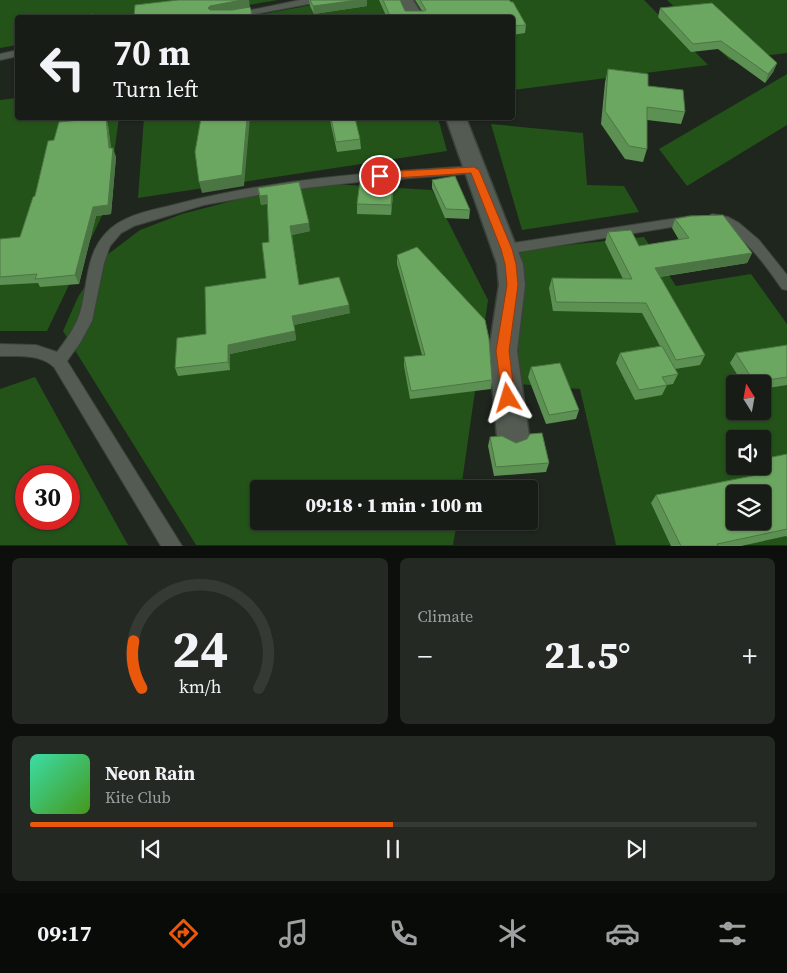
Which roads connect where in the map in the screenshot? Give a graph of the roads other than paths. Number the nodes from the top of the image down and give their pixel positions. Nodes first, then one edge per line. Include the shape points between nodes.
1 (314, 0) edge
2 (405, 0) edge
3 (232, 15) edge
4 (414, 15) edge
5 (15, 54) edge
6 (0, 57) edge
7 (457, 120) edge
8 (474, 170) junction
9 (506, 249) junction
10 (787, 284) edge
11 (0, 350) edge
12 (58, 362) junction
13 (513, 436) dead end
14 (173, 546) edge

1 - 3 lane
2 - 4 street
5 - 6 lane
7 - 8 street
8 - 9 street
8 - 12 lane via 309,182 188,205 124,226 112,234 99,252 87,313 77,338
9 - 10 lane via 714,218 740,230 766,256
9 - 13 street via 512,285 503,351
11 - 12 lane via 44,353
12 - 14 lane

